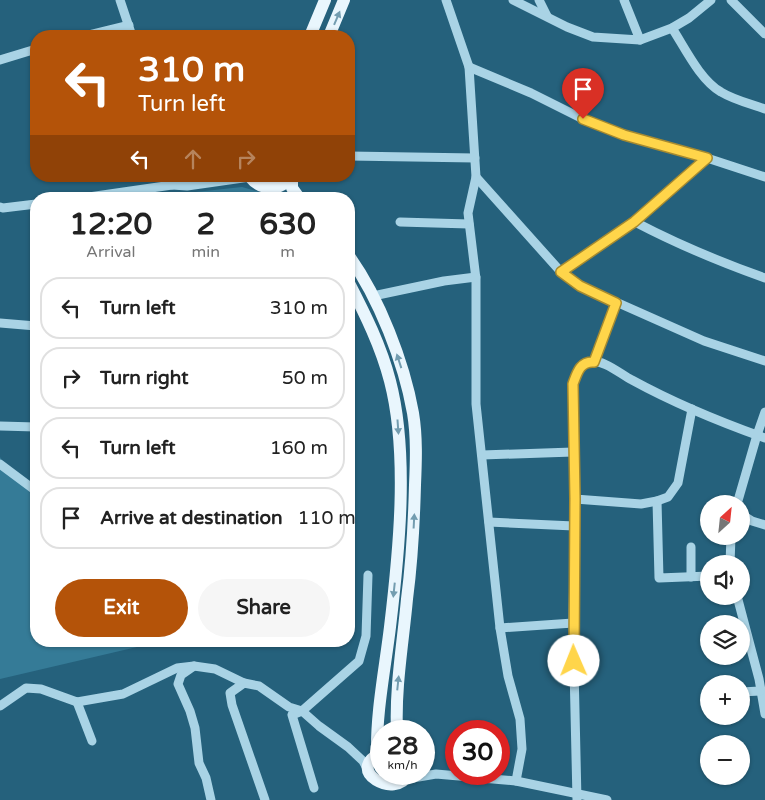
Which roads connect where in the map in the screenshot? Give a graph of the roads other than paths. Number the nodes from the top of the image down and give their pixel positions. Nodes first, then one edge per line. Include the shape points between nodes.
1 (120, 0) edge
2 (325, 0) edge
3 (344, 0) edge
4 (446, 0) edge
5 (513, 0) edge
6 (521, 0) edge
7 (538, 0) edge
8 (624, 0) edge
9 (711, 0) edge
10 (731, 0) edge
11 (537, 11) junction
12 (547, 16) junction
13 (129, 25) junction
14 (672, 28) junction
15 (109, 30) edge
16 (130, 30) edge
17 (312, 30) edge
18 (332, 30) edge
19 (765, 34) edge
20 (640, 40) junction
21 (30, 51) edge
22 (0, 60) edge
23 (469, 67) junction
24 (765, 110) edge
25 (355, 156) edge
26 (475, 158) junction
27 (707, 158) junction
28 (476, 177) junction
29 (765, 178) edge
30 (165, 182) edge
31 (173, 182) edge
32 (215, 182) edge
33 (254, 182) edge
34 (286, 182) edge
35 (268, 188) junction
36 (112, 192) edge
37 (272, 192) edge
38 (30, 205) edge
39 (1, 209) edge
40 (400, 222) dead end
41 (634, 222) junction
42 (469, 224) junction
43 (355, 265) edge
44 (561, 272) junction
45 (476, 277) junction
46 (765, 278) edge
47 (355, 295) edge
48 (373, 296) junction
49 (616, 303) junction
50 (0, 323) edge
51 (30, 326) edge
52 (765, 360) edge
53 (594, 362) junction
54 (692, 409) junction
55 (765, 412) edge
56 (0, 426) edge
57 (30, 427) edge
58 (761, 436) edge
59 (573, 452) junction
60 (482, 455) junction
61 (0, 464) edge
62 (10, 471) junction
63 (0, 474) edge
64 (30, 486) edge
65 (740, 495) edge
66 (575, 499) junction
67 (657, 501) junction
68 (750, 520) edge
69 (490, 522) junction
70 (765, 525) edge
71 (574, 526) junction
72 (691, 547) dead end
73 (368, 575) dead end
74 (691, 576) junction
75 (700, 576) edge
76 (740, 605) edge
77 (573, 623) junction
78 (500, 628) junction
79 (194, 666) junction
80 (762, 678) edge
81 (244, 683) junction
82 (760, 691) junction
83 (750, 692) edge
84 (77, 702) junction
85 (0, 707) edge
86 (302, 711) junction
87 (765, 714) edge
88 (377, 720) edge
89 (397, 720) edge
90 (92, 741) dead end
91 (348, 747) junction
92 (370, 753) edge
93 (370, 767) edge
94 (368, 771) junction
95 (436, 774) edge
96 (370, 781) edge
97 (516, 781) junction
98 (374, 785) edge
99 (401, 785) edge
100 (314, 788) dead end
101 (577, 797) edge
102 (211, 800) edge
103 (265, 800) edge
104 (607, 800) edge

1 - 13 street
2 - 17 main road
18 -> 3 main road
4 - 23 street
5 - 11 street
6 - 11 street
7 - 12 street
8 - 20 street
9 - 14 street
10 - 19 street
11 - 12 street
12 - 20 street via 593,37
13 - 15 street
13 - 16 street
14 - 20 street
14 - 24 street via 714,87
21 - 22 street
23 - 26 street
23 - 27 street via 624,135
25 - 26 street
26 - 28 street
27 - 29 street
27 - 41 street
28 - 42 street via 468,213
28 - 44 street
30 - 36 street
31 - 32 street via 187,186
33 - 35 main road
34 - 35 main road
35 - 37 main road
38 - 39 street
40 - 42 street
41 - 44 street
41 - 46 street via 720,263
42 - 45 street
43 - 48 main road
44 - 49 street via 580,286
45 - 48 street
45 - 60 street via 476,404
47 -> 88 main road via 390,381 400,450 400,516 392,614
89 -> 48 main road via 412,556 416,456 413,414 406,385 388,329
49 - 52 street via 704,341
49 - 53 street
50 - 51 street
53 - 54 street
53 - 59 street via 578,368 573,384
54 - 58 street
54 - 67 street via 678,483 668,496
55 - 58 street
56 - 57 street
58 - 65 street
59 - 60 street
59 - 66 street
60 - 69 street
61 - 62 street
62 - 63 street
62 - 64 street
66 - 67 street via 641,504
66 - 71 street
67 - 74 street via 659,578
68 - 70 street
69 - 71 street
69 - 78 street
71 - 77 street
72 - 74 street
73 - 86 street via 366,636 359,661
74 - 75 street
76 - 80 street
77 - 78 street
77 - 101 street
78 - 97 street via 520,719 522,749
79 - 81 street via 215,669
79 - 84 street via 177,668 123,694
79 - 102 street via 181,675 178,684 195,728 199,763
80 - 82 street
81 - 86 street via 259,686 289,707
81 - 103 street via 230,693 232,705
82 - 83 street
82 - 87 street
84 - 85 street via 41,689 26,688
84 - 90 street
86 - 91 street
86 - 100 street via 292,715
91 - 92 street
91 - 94 street via 363,761
93 - 94 main road
94 - 96 main road
95 - 97 street
97 - 101 street
98 - 99 main road via 380,792 392,791
101 - 104 street

